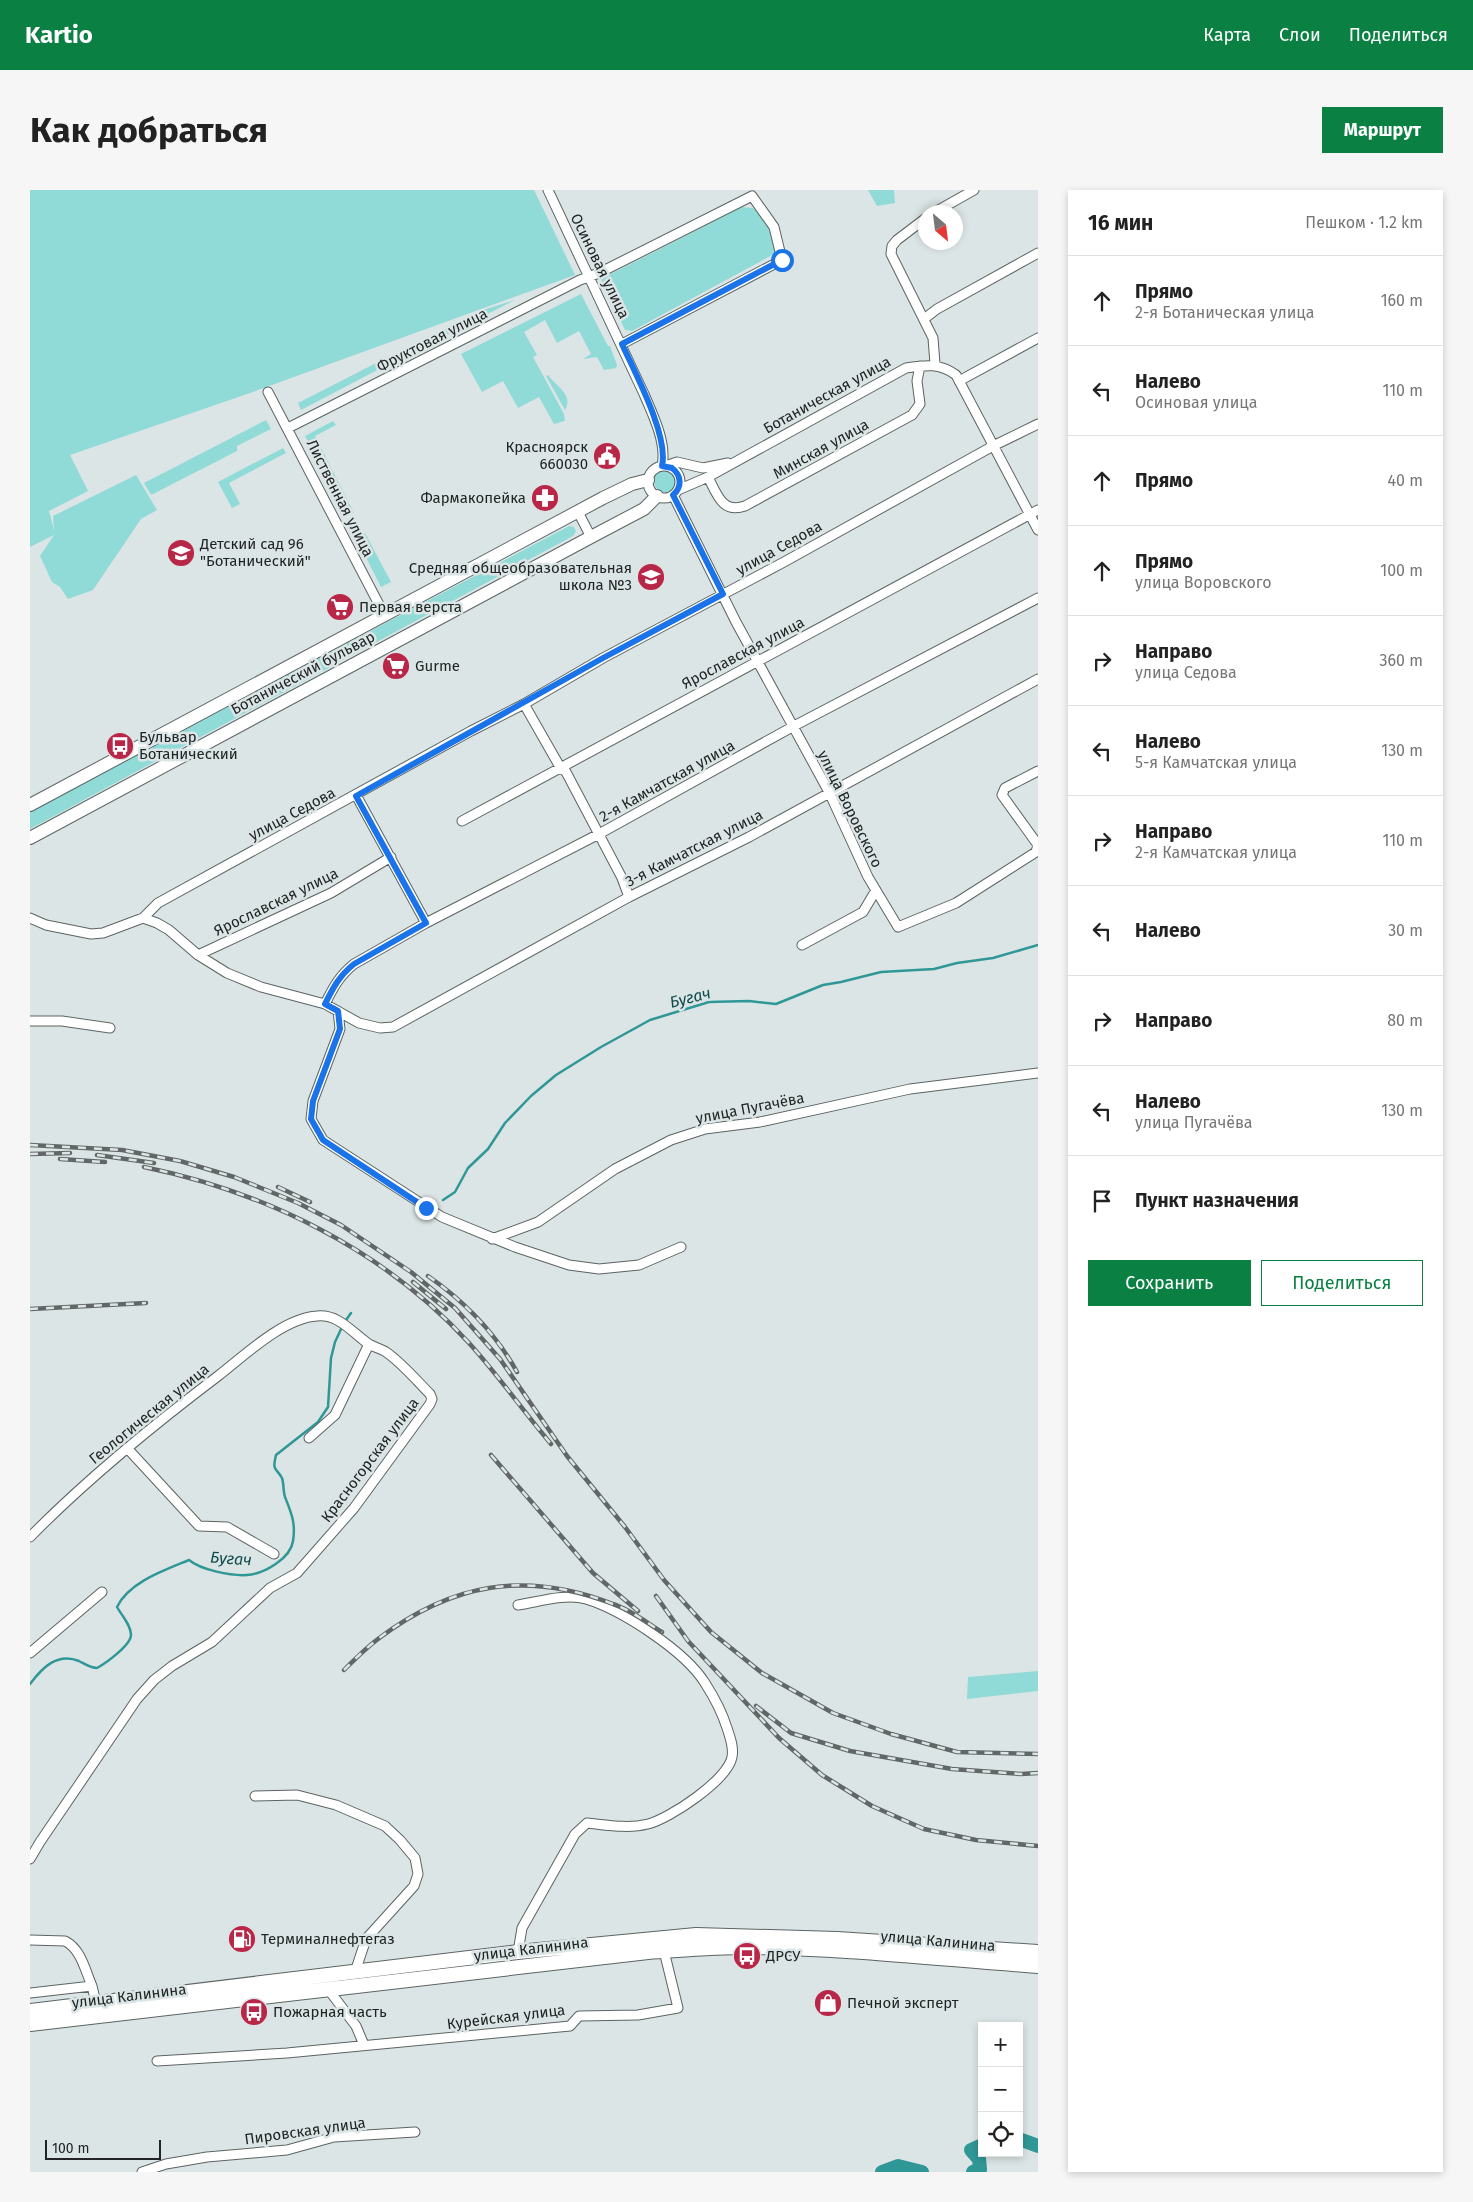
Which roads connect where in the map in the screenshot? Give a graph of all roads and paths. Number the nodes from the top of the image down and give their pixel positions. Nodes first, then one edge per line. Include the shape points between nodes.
1 (548, 190) edge
2 (974, 190) edge
3 (947, 205) edge
4 (918, 225) edge
5 (1038, 253) edge
6 (590, 277) junction
7 (924, 319) junction
8 (1038, 338) edge
9 (622, 344) junction
10 (935, 364) junction
11 (920, 366) junction
12 (959, 381) junction
13 (268, 392) dead end
14 (1038, 424) edge
15 (288, 428) junction
16 (993, 446) junction
17 (736, 461) junction
18 (664, 466) junction
19 (708, 477) junction
20 (648, 480) junction
21 (675, 493) junction
22 (657, 496) junction
23 (578, 512) junction
24 (1034, 512) edge
25 (1038, 530) edge
26 (592, 538) junction
27 (723, 594) junction
28 (1038, 598) edge
29 (385, 616) junction
30 (757, 660) junction
31 (1038, 679) edge
32 (524, 704) junction
33 (794, 726) junction
34 (560, 767) junction
35 (1038, 771) edge
36 (829, 792) junction
37 (356, 796) junction
38 (30, 805) edge
39 (462, 821) dead end
40 (599, 834) junction
41 (30, 838) edge
42 (390, 856) junction
43 (876, 890) junction
44 (629, 897) junction
45 (30, 918) edge
46 (143, 918) junction
47 (426, 923) junction
48 (802, 945) dead end
49 (198, 955) junction
50 (325, 1004) junction
51 (338, 1011) junction
52 (30, 1021) edge
53 (110, 1028) dead end
54 (1038, 1073) edge
55 (492, 1239) junction
56 (680, 1247) dead end
57 (294, 1322) joint
58 (369, 1344) junction
59 (309, 1438) dead end
60 (127, 1448) junction
61 (30, 1537) edge
62 (274, 1554) dead end
63 (102, 1592) dead end
64 (518, 1605) dead end
65 (30, 1653) edge
66 (255, 1796) dead end
67 (30, 1859) edge
68 (30, 1940) edge
69 (664, 1951) junction
70 (518, 1952) junction
71 (1038, 1952) edge
72 (1038, 1966) edge
73 (356, 1972) junction
74 (92, 1986) junction
75 (328, 1989) junction
76 (30, 1993) edge
77 (228, 1994) junction
78 (179, 2000) junction
79 (96, 2004) junction
80 (30, 2011) edge
81 (30, 2024) edge
82 (364, 2045) junction
83 (157, 2061) dead end
84 (415, 2132) dead end
85 (142, 2172) edge

1 - 6 street, Осиновая улица
2 - 3 street
4 - 7 street via 892,246 891,254
5 - 7 street via 937,308
6 - 9 street, Осиновая улица
6 - 9 street, Фруктовая улица via 752,196 774,227 782,260
6 - 15 street, Фруктовая улица
7 - 10 street via 933,338
8 - 12 street
9 - 18 street, Осиновая улица via 655,420
10 - 11 street, Ботаническая улица
10 - 12 street via 947,368
11 - 17 street, Ботаническая улица via 906,368
11 - 19 street, Минская улица via 920,404 912,415 745,506 732,509 724,504
12 - 16 street
13 - 15 street, Лиственная улица
14 - 16 street, улица Седова
15 - 29 street, Лиственная улица
16 - 24 street
16 - 27 street, улица Седова
17 - 18 street, Ботаническая улица via 703,468 677,462
17 - 19 street, Ботаническая улица
18 - 20 street via 653,471
18 - 21 street via 678,474 680,482
19 - 21 street, Ботаническая улица
20 - 22 street via 651,491
20 - 23 street, Ботанический бульвар via 632,484
21 - 22 street via 665,498
21 - 27 street, улица Воровского
22 - 26 street, Ботанический бульвар via 644,509
23 - 26 street
23 - 29 street, Ботанический бульвар
24 - 25 street
24 - 30 street, Ярославская улица
26 - 41 street, Ботанический бульвар
27 - 30 street, улица Воровского
27 - 32 street, улица Седова
28 - 33 street, 2-я Камчатская улица
29 - 38 street, Ботанический бульвар
30 - 33 street, улица Воровского
30 - 34 street, Ярославская улица
31 - 36 street, 3-я Камчатская улица
32 - 34 street
32 - 37 street, улица Седова
33 - 36 street, улица Воровского
33 - 40 street, 2-я Камчатская улица
34 - 39 street, Ярославская улица
34 - 40 street via 566,772
35 - 43 street, улица Воровского via 1005,788 1002,795 1038,845 1036,852 956,903 903,926 895,924
36 - 43 street, улица Воровского
36 - 44 street, 3-я Камчатская улица via 749,837
37 - 42 street
37 - 46 street, улица Седова via 158,903
40 - 44 street
40 - 47 street, 2-я Камчатская улица
42 - 47 street
42 - 49 street, Ярославская улица via 331,893
43 - 48 street via 863,912
44 - 51 street, 3-я Камчатская улица via 392,1027 359,1023
45 - 46 street via 46,925 91,934 103,933
46 - 49 street, 3-я Камчатская улица via 169,930
47 - 50 street, 2-я Камчатская улица via 354,964 334,985
49 - 50 street, 3-я Камчатская улица via 227,973 260,987
50 - 51 street, 3-я Камчатская улица
51 - 55 street via 340,1029 313,1101 311,1119 323,1140 442,1217
52 - 53 street via 62,1021
54 - 55 street, улица Пугачёва via 910,1089 760,1122 706,1129 672,1140 616,1169 538,1222
55 - 56 street via 569,1265 599,1269 639,1265
57 - 58 street, Красногорская улица via 318,1316 333,1318
57 - 60 street, Геологическая улица via 265,1340
58 - 59 street via 336,1415
58 - 67 street, Красногорская улица via 394,1358 430,1394 430,1404 354,1508 297,1573 270,1588 212,1642 172,1666 137,1699
60 - 61 street, Геологическая улица via 62,1504
60 - 62 street via 199,1526 227,1527
63 - 65 street
64 - 70 street via 584,1598 640,1624 704,1682 723,1716 732,1744 729,1766 712,1785 673,1812 648,1824 621,1827 587,1823 575,1834 522,1928
66 - 73 street via 297,1795 336,1805 385,1826 415,1858 418,1874 414,1886 366,1939
68 - 74 street via 70,1944 78,1953
69 - 72 main road, улица Калинина via 736,1947 810,1949
69 - 75 main road, улица Калинина
69 - 82 street, Курейская улица via 678,2008 638,2015 579,2016 570,2026
70 - 71 main road, улица Калинина via 696,1935 837,1939
70 - 73 main road, улица Калинина
73 - 77 main road, улица Калинина
74 - 76 street
74 - 79 street
75 - 77 main road, улица Калинина
75 - 82 street via 356,2026
77 - 78 main road, улица Калинина
78 - 79 main road, улица Калинина
78 - 81 main road, улица Калинина
79 - 80 main road, улица Калинина
82 - 83 street, Курейская улица
84 - 85 street, Пировская улица via 334,2137 287,2150 207,2157

